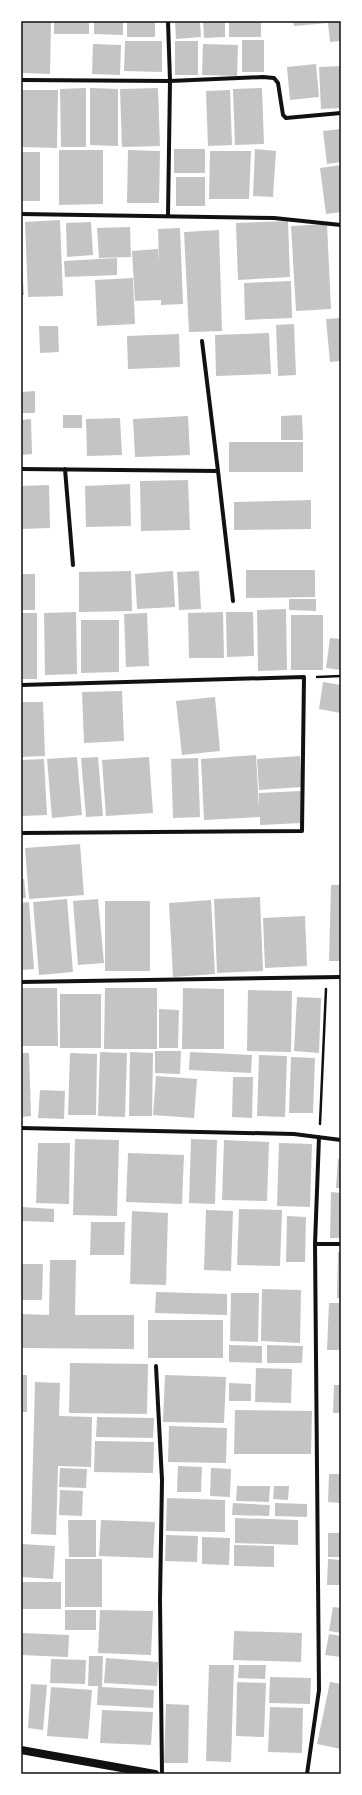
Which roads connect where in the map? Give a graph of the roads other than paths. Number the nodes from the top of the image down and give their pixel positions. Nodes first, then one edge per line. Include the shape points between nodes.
1 (168, 21) edge
2 (21, 80) edge
3 (170, 81) junction
4 (341, 113) edge
5 (21, 214) edge
6 (168, 215) junction
7 (341, 225) edge
8 (202, 341) dead end
9 (21, 469) edge
10 (65, 469) junction
11 (218, 471) junction
12 (73, 565) dead end
13 (233, 601) dead end
14 (21, 685) edge
15 (21, 833) edge
16 (341, 976) edge
17 (21, 982) edge
18 (21, 1128) edge
19 (319, 1137) junction
20 (341, 1140) edge
21 (314, 1244) junction
22 (341, 1244) edge
23 (156, 1366) dead end
24 (21, 1750) edge
25 (155, 1774) edge
26 (162, 1774) edge
27 (307, 1774) edge

1 - 3 street
2 - 3 street
3 - 4 street via 274,78 278,83 282,115 286,118
3 - 6 street
5 - 6 street
6 - 7 street via 274,218
8 - 11 street
9 - 10 street
10 - 11 street
10 - 12 street
11 - 13 street
14 - 15 street via 304,677 302,831
16 - 17 street
18 - 19 street via 294,1134
19 - 20 street
19 - 21 street
21 - 22 street
21 - 27 street via 319,1690
23 - 26 street via 162,1480
24 - 25 main road

